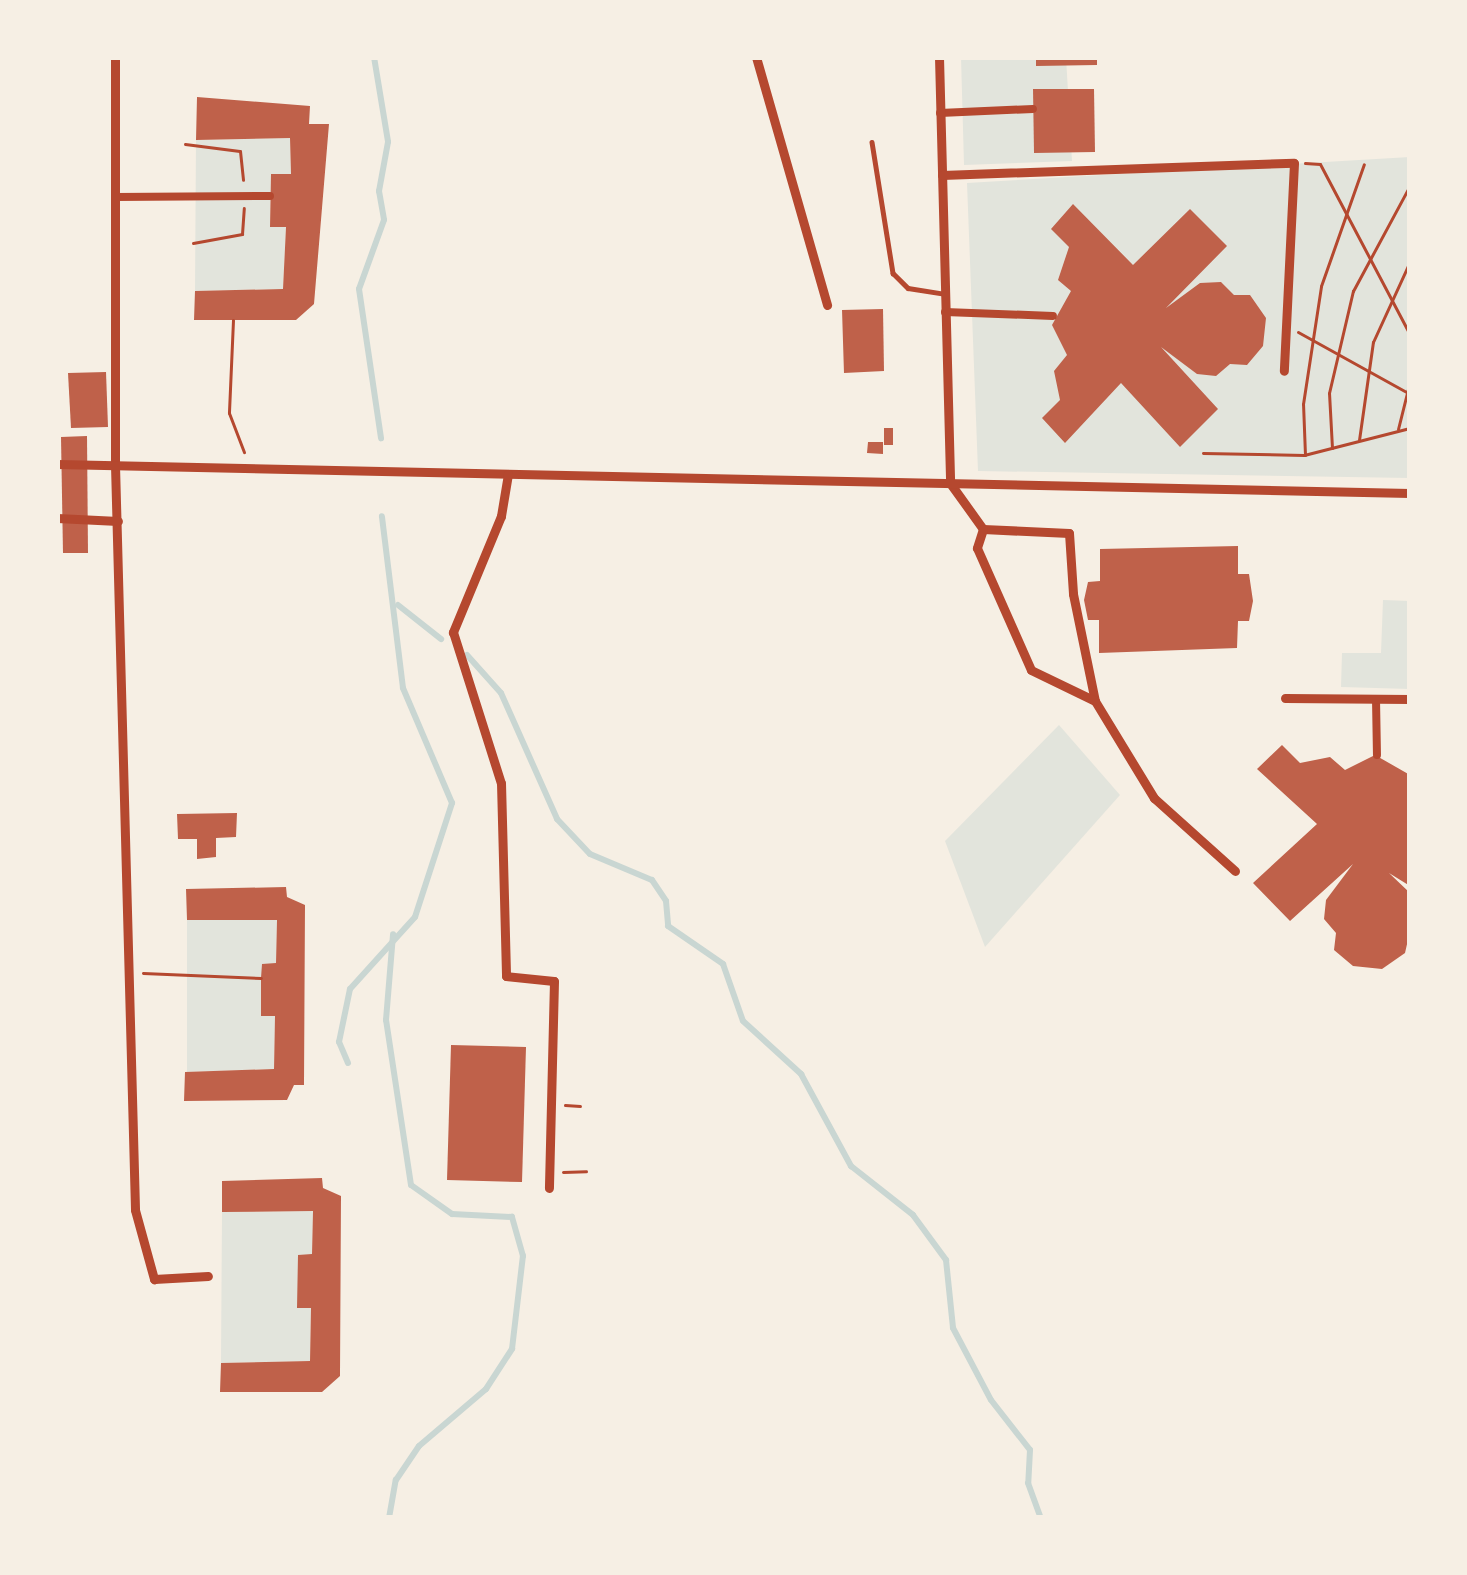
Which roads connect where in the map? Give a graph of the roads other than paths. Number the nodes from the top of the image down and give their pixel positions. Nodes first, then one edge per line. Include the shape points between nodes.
1 (115, 57) edge
2 (756, 57) edge
3 (939, 57) edge
4 (1033, 109) dead end
5 (940, 113) junction
6 (872, 142) dead end
7 (941, 175) junction
8 (270, 196) dead end
9 (115, 197) junction
10 (945, 294) junction
11 (827, 305) dead end
12 (945, 312) junction
13 (1053, 316) dead end
14 (1284, 371) dead end
15 (57, 464) edge
16 (116, 465) junction
17 (508, 474) junction
18 (950, 483) junction
19 (1410, 493) edge
20 (57, 518) edge
21 (118, 521) junction
22 (983, 530) junction
23 (1285, 698) dead end
24 (1376, 699) junction
25 (1410, 699) edge
26 (1096, 700) junction
27 (1377, 755) dead end
28 (1235, 871) dead end
29 (549, 1188) dead end
30 (208, 1276) dead end

1 - 9 street
2 - 11 street
3 - 5 street
4 - 5 street
5 - 7 street
6 - 10 lane via 892,274 908,288
7 - 10 street
7 - 14 street via 1294,163
8 - 9 street
9 - 16 street
10 - 12 street
12 - 13 street
12 - 18 street
15 - 16 street
16 - 17 street
16 - 21 street
17 - 18 street
17 - 29 street via 501,516 453,632 502,782 506,976 554,981
18 - 19 street
18 - 22 street
20 - 21 street
21 - 30 street via 140,1246 154,1279
22 - 26 street via 977,548 1031,670
22 - 26 street via 1069,533 1072,594
23 - 24 street
24 - 25 street
24 - 27 street
26 - 28 street via 1154,798

